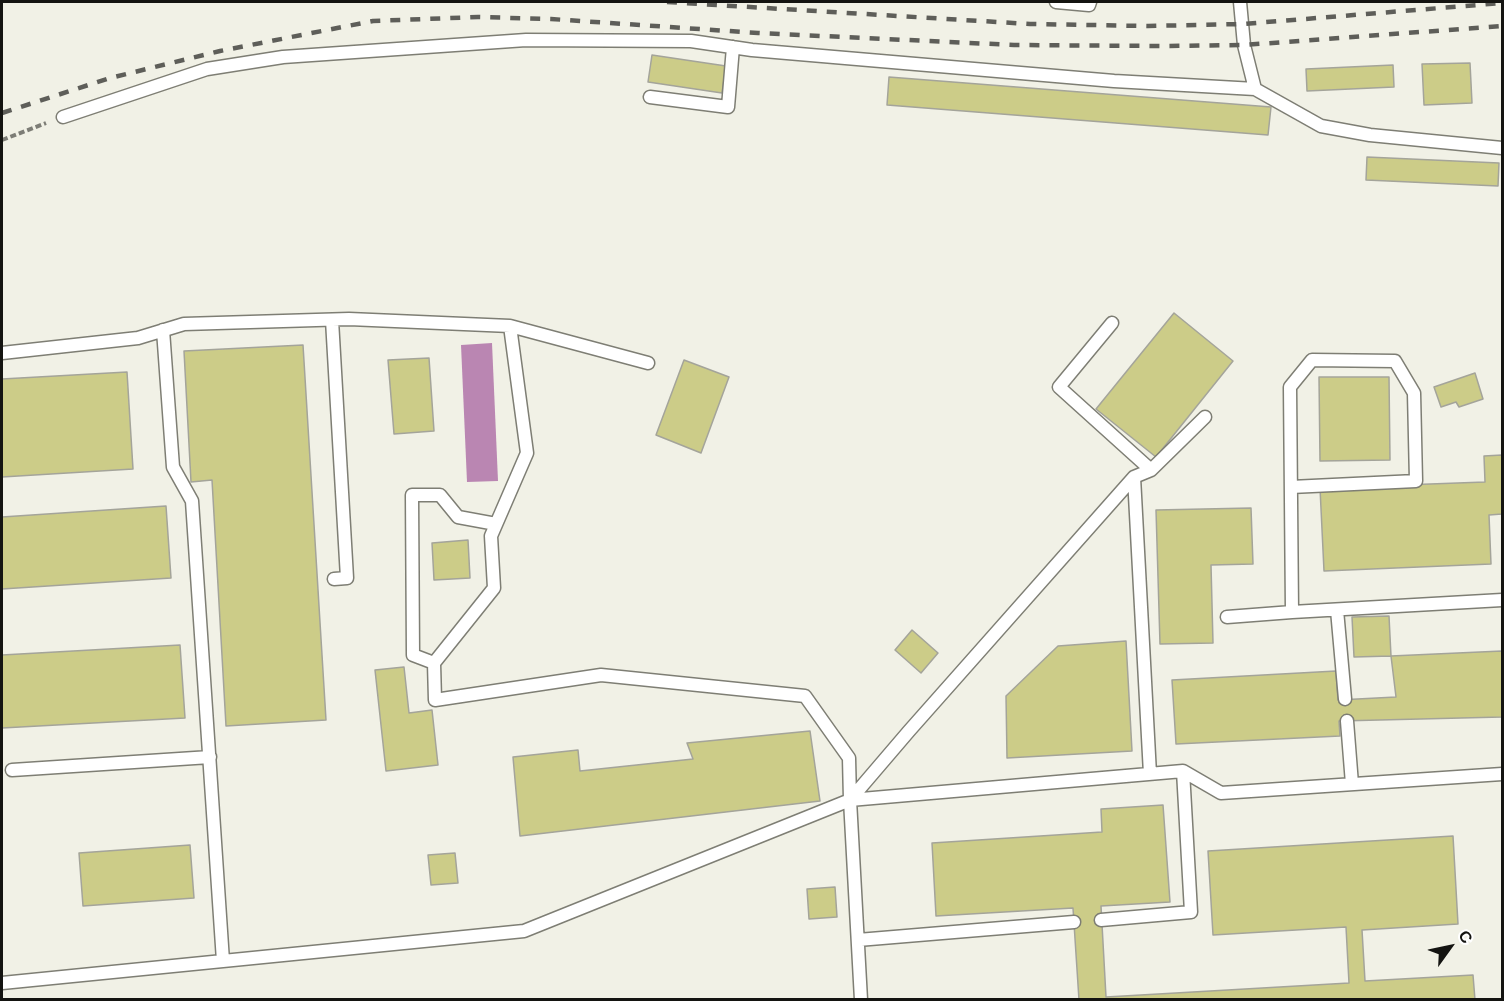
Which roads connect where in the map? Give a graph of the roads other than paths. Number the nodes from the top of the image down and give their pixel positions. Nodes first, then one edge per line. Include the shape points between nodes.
1 (1056, 2) edge
2 (1090, 2) edge
3 (1240, 2) edge
4 (733, 47) junction
5 (1255, 89) junction
6 (650, 97) dead end
7 (63, 117) road end
8 (1503, 148) edge
9 (332, 320) junction
10 (1112, 323) dead end
11 (510, 326) junction
12 (163, 330) junction
13 (2, 352) edge
14 (648, 363) dead end
15 (1205, 417) dead end
16 (1151, 470) junction
17 (1134, 477) junction
18 (1291, 487) junction
19 (496, 524) junction
20 (334, 579) dead end
21 (1503, 600) edge
22 (1337, 610) junction
23 (1292, 612) junction
24 (1227, 617) dead end
25 (434, 663) junction
26 (1345, 699) dead end
27 (1347, 721) dead end
28 (210, 757) junction
29 (12, 770) dead end
30 (1183, 771) junction
31 (1150, 774) junction
32 (1503, 774) edge
33 (1352, 784) junction
34 (850, 800) junction
35 (1101, 920) dead end
36 (1074, 922) dead end
37 (858, 940) junction
38 (223, 961) junction
39 (2, 983) edge
40 (861, 999) edge

1 - 2 lane
3 - 5 lane via 1244,45
4 - 5 lane via 1114,81
4 - 6 lane via 728,107
4 - 7 lane via 691,41 526,40 283,57 207,69
5 - 8 lane via 1322,126 1370,135
9 - 11 lane
9 - 12 lane via 184,324
9 - 20 lane via 347,578
10 - 16 lane via 1059,387
11 - 14 lane
11 - 19 lane via 527,453
12 - 13 lane via 138,338
12 - 28 lane via 173,467 192,501
15 - 16 lane
16 - 17 lane
17 - 31 lane
17 - 34 lane
18 - 18 lane via 1416,481 1414,393 1395,361 1312,360 1290,387
18 - 23 lane
19 - 25 lane via 491,536 494,588
19 - 25 lane via 458,518 440,495 412,495 413,655
21 - 22 lane
22 - 23 lane
22 - 26 lane
23 - 24 lane
25 - 34 lane via 435,700 601,675 805,696 849,758
27 - 33 lane
28 - 29 lane
28 - 38 lane
30 - 31 lane
30 - 33 lane via 1221,793
30 - 35 lane via 1191,912
31 - 34 lane
32 - 33 lane
34 - 37 lane
34 - 38 lane via 524,931
36 - 37 lane
37 - 40 lane
38 - 39 lane

